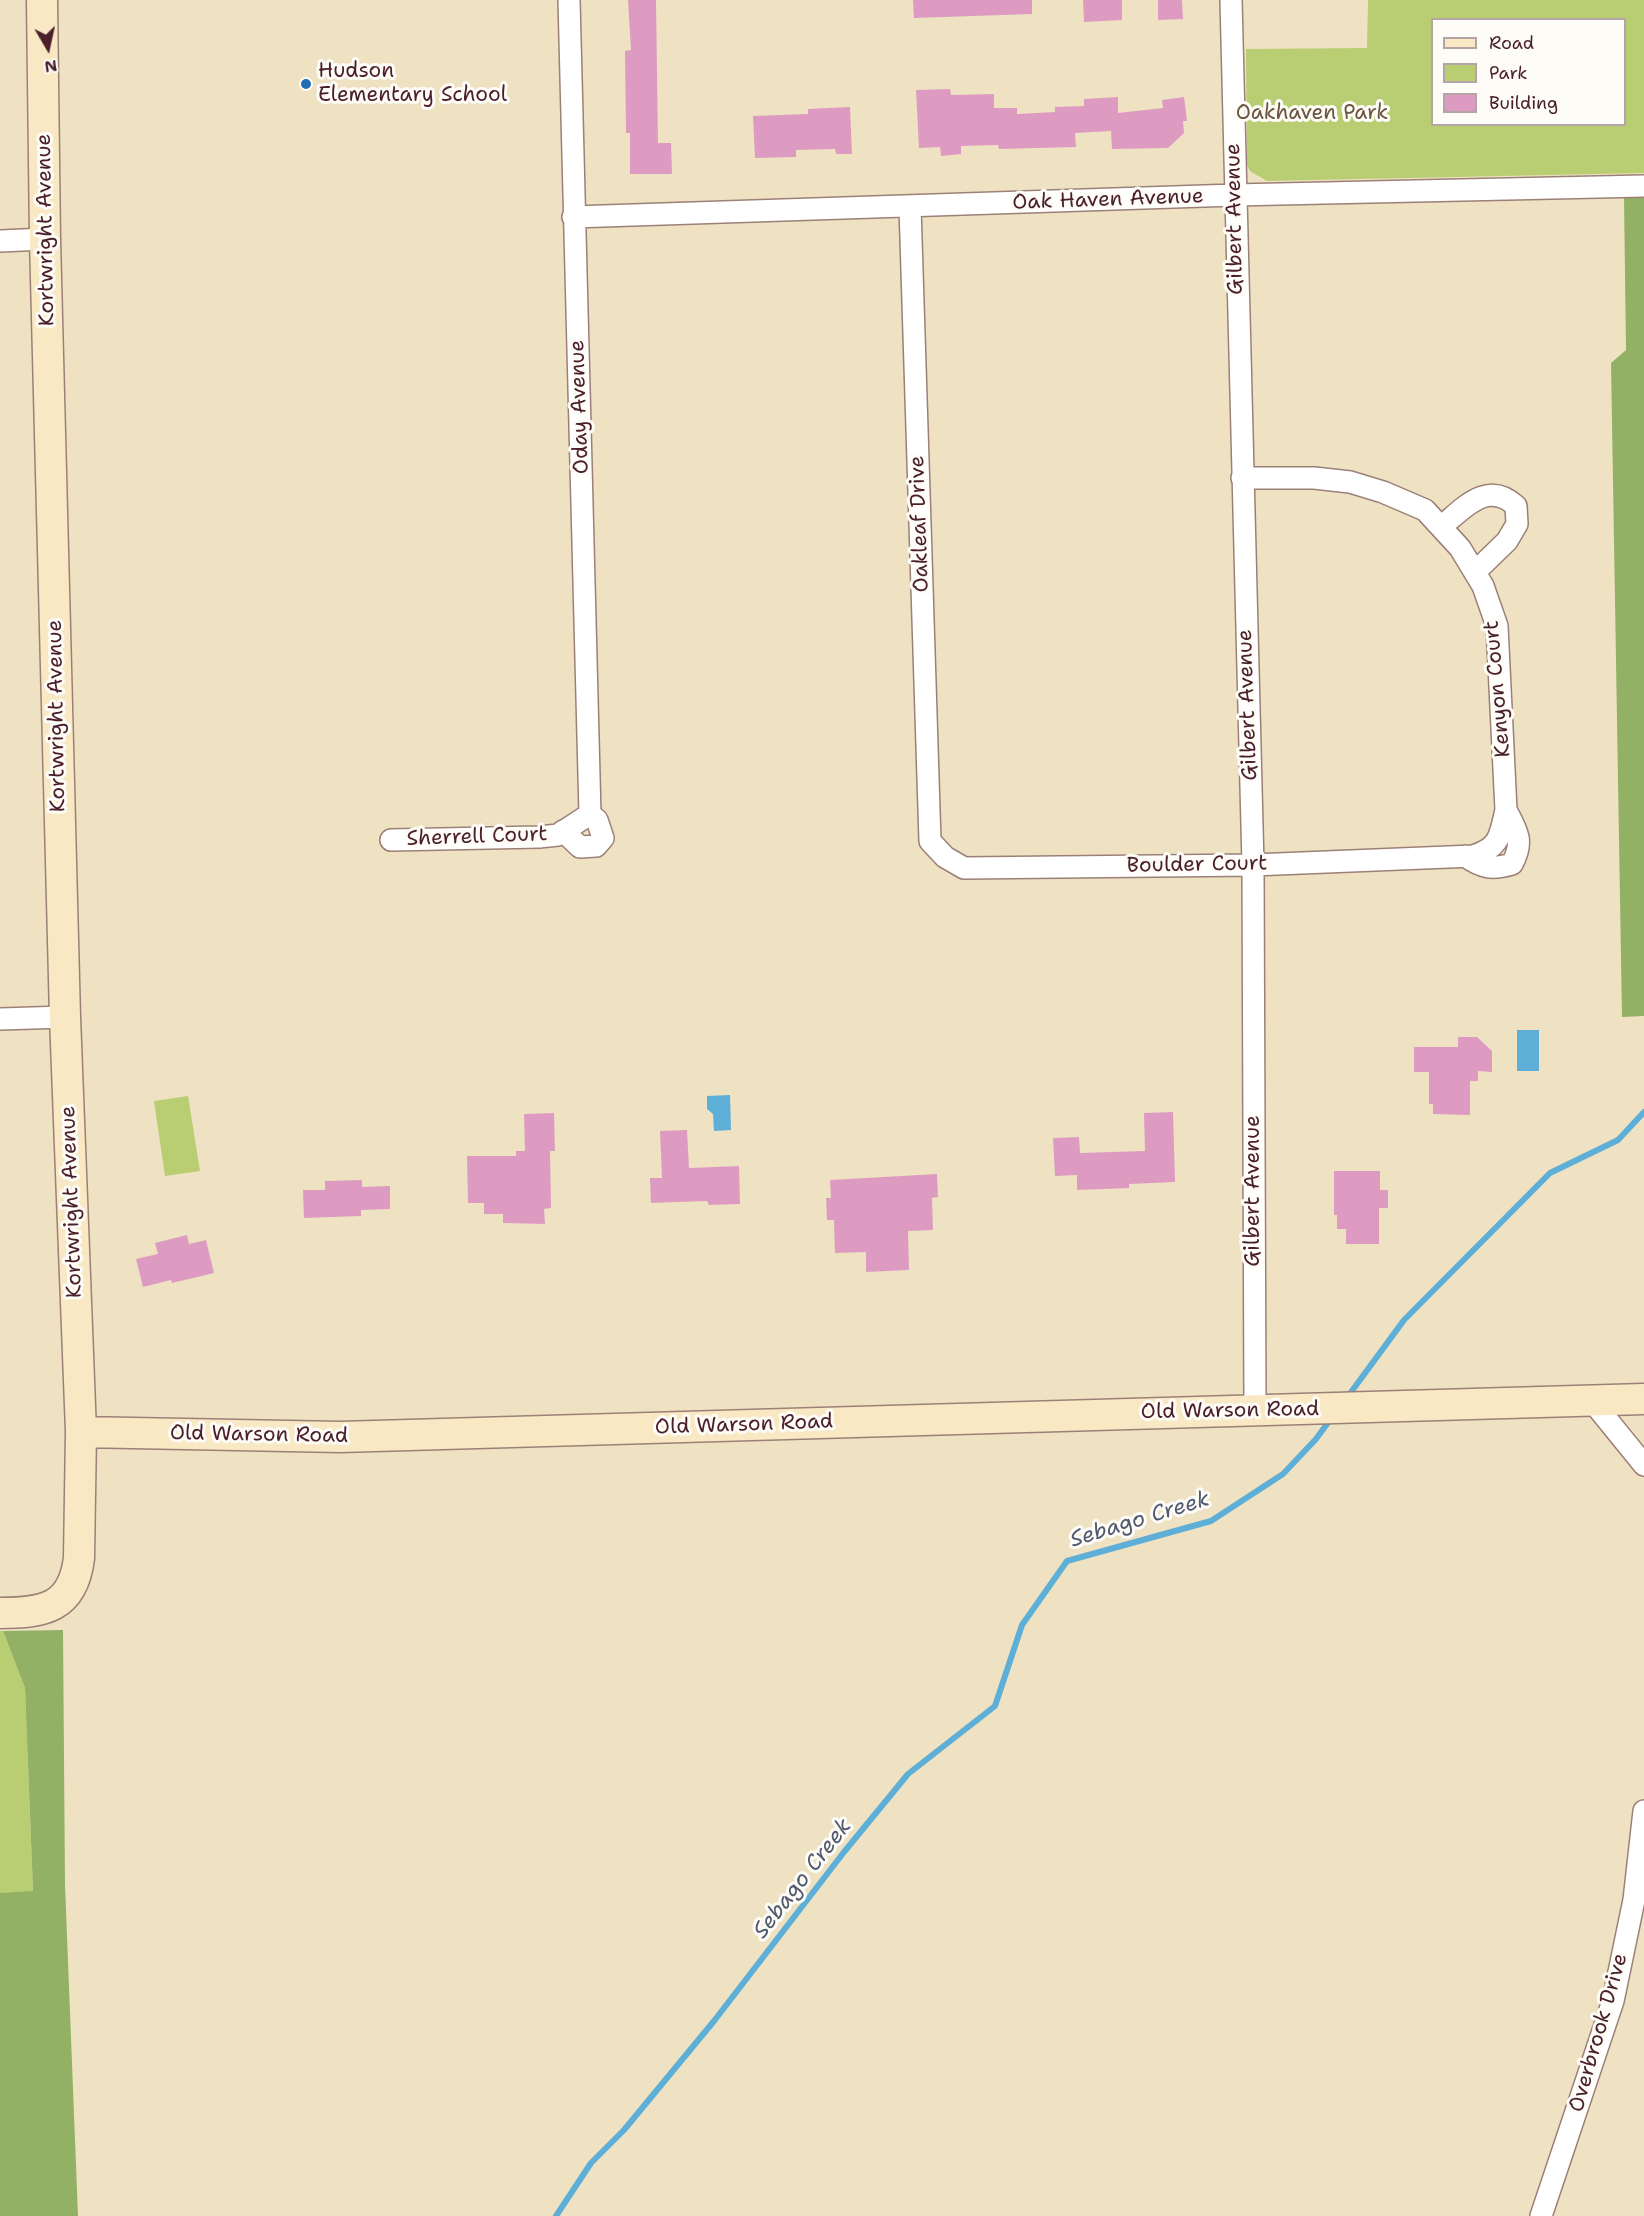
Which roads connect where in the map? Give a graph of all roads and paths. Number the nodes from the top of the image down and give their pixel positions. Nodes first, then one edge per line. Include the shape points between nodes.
1 (42, 0) edge
2 (569, 0) edge
3 (1231, 0) edge
4 (1644, 186) edge
5 (1234, 195) junction
6 (910, 207) junction
7 (573, 217) junction
8 (45, 239) junction
9 (0, 241) edge
10 (1242, 478) junction
11 (1441, 528) junction
12 (1475, 572) junction
13 (590, 814) junction
14 (563, 831) junction
15 (391, 840) dead end
16 (930, 841) joint
17 (1469, 856) joint
18 (1252, 865) junction
19 (65, 1017) junction
20 (0, 1019) edge
21 (1644, 1399) edge
22 (1592, 1401) junction
23 (1255, 1410) junction
24 (81, 1432) junction
25 (1644, 1465) edge
26 (0, 1613) edge
27 (1644, 1810) edge
28 (1541, 2216) edge

1 - 8 street, Kortwright Avenue
2 - 7 street, Oday Avenue
3 - 5 street, Gilbert Avenue
4 - 5 street, Oak Haven Avenue
5 - 6 street, Oak Haven Avenue
5 - 10 street, Gilbert Avenue
6 - 7 street, Oak Haven Avenue
6 - 16 street, Oakleaf Drive
7 - 13 street, Oday Avenue
8 - 9 street
8 - 19 street, Kortwright Avenue
10 - 11 street, Kenyon Court via 1314,477 1350,482 1425,510
10 - 18 street, Gilbert Avenue
11 - 12 street, Kenyon Court
11 - 12 street via 1469,502 1488,495 1506,496 1516,506 1517,524 1507,541
12 - 17 street, Kenyon Court via 1497,626 1506,810 1520,850 1512,864 1494,870 1477,865
13 - 14 street, Sherrell Court
13 - 14 street, Sherrell Court via 597,820 603,838 596,846 580,847
14 - 15 street, Sherrell Court via 539,837
16 - 18 street, Boulder Court via 945,857 964,868
17 - 18 street, Boulder Court
18 - 23 street, Gilbert Avenue
19 - 20 street
19 - 24 street, Kortwright Avenue
21 - 22 street, Old Warson Road
22 - 23 street, Old Warson Road
22 - 25 street
23 - 24 street, Old Warson Road via 340,1437
24 - 26 street via 77,1576 64,1597 48,1609
27 - 28 street, Overbrook Drive via 1634,1899 1613,2001

